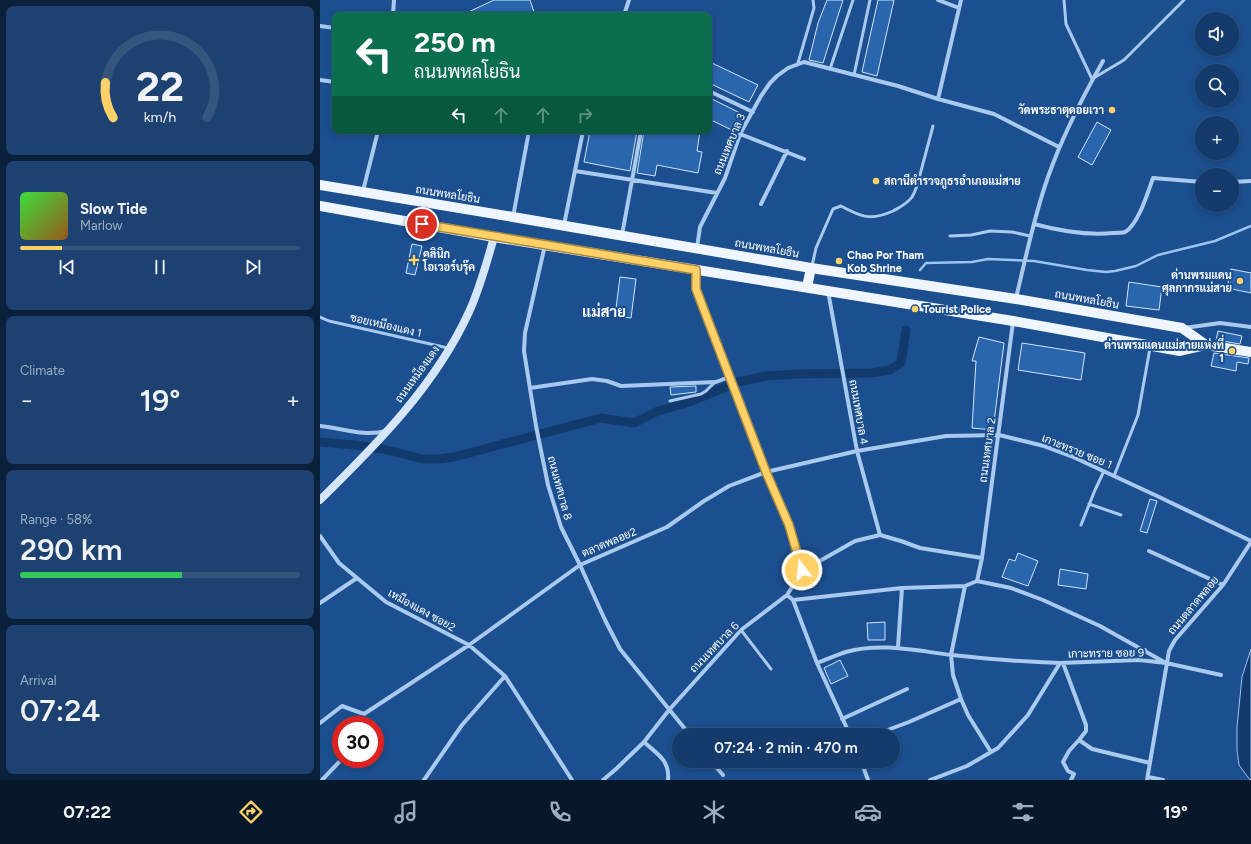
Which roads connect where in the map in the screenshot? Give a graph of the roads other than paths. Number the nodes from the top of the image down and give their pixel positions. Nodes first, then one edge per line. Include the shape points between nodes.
1 (394, 0) edge
2 (629, 0) edge
3 (813, 0) edge
4 (853, 0) edge
5 (870, 0) edge
6 (938, 0) edge
7 (960, 0) edge
8 (1064, 0) edge
9 (1184, 0) edge
10 (959, 8) junction
11 (393, 12) edge
12 (625, 12) edge
13 (320, 26) edge
14 (332, 28) edge
15 (1103, 61) dead end
16 (798, 63) junction
17 (830, 69) junction
18 (854, 75) junction
19 (1092, 79) junction
20 (320, 80) edge
21 (332, 82) edge
22 (712, 92) edge
23 (938, 99) junction
24 (752, 112) junction
25 (934, 126) dead end
26 (377, 134) edge
27 (528, 134) edge
28 (581, 134) edge
29 (640, 134) edge
30 (740, 134) junction
31 (1059, 147) junction
32 (787, 151) junction
33 (804, 159) dead end
34 (574, 171) junction
35 (632, 179) junction
36 (1195, 181) edge
37 (1251, 181) edge
38 (1239, 182) edge
39 (320, 185) edge
40 (362, 193) junction
41 (717, 193) junction
42 (761, 204) dead end
43 (320, 206) edge
44 (513, 217) junction
45 (1034, 224) junction
46 (564, 226) junction
47 (622, 235) junction
48 (950, 236) dead end
49 (1030, 236) junction
50 (494, 237) junction
51 (545, 244) junction
52 (697, 248) junction
53 (811, 268) junction
54 (696, 270) junction
55 (807, 287) junction
56 (828, 290) junction
57 (1016, 299) junction
58 (320, 317) edge
59 (1014, 321) junction
60 (1251, 327) edge
61 (1182, 328) junction
62 (1206, 345) junction
63 (1151, 346) junction
64 (450, 348) junction
65 (1251, 352) edge
66 (729, 377) junction
67 (716, 382) junction
68 (530, 388) junction
69 (670, 400) dead end
70 (320, 426) edge
71 (386, 432) junction
72 (999, 435) junction
73 (857, 451) junction
74 (766, 472) junction
75 (1104, 472) junction
76 (1114, 476) junction
77 (320, 500) edge
78 (1090, 504) junction
79 (1121, 515) dead end
80 (1081, 525) dead end
81 (880, 535) junction
82 (320, 536) edge
83 (1251, 541) edge
84 (1149, 551) dead end
85 (982, 558) junction
86 (580, 565) junction
87 (802, 570) junction
88 (357, 578) junction
89 (977, 581) junction
90 (1223, 585) junction
91 (965, 586) junction
92 (902, 588) junction
93 (787, 595) junction
94 (793, 600) junction
95 (320, 603) edge
96 (741, 630) junction
97 (469, 646) junction
98 (898, 647) junction
99 (1145, 650) junction
100 (951, 655) junction
101 (1139, 660) junction
102 (817, 663) junction
103 (1062, 663) junction
104 (1166, 663) junction
105 (771, 669) dead end
106 (1221, 675) dead end
107 (505, 676) junction
108 (907, 689) dead end
109 (961, 699) junction
110 (669, 710) junction
111 (842, 719) junction
112 (320, 723) edge
113 (684, 728) edge
114 (846, 728) edge
115 (893, 728) edge
116 (1079, 740) junction
117 (644, 742) junction
118 (991, 752) junction
119 (1150, 763) junction
120 (333, 768) edge
121 (717, 768) edge
122 (864, 768) edge
123 (723, 775) dead end
124 (1147, 779) edge
125 (322, 780) edge
126 (424, 780) edge
127 (572, 780) edge
128 (603, 780) edge
129 (668, 780) edge
130 (868, 780) edge
131 (930, 780) edge
132 (1072, 780) edge
133 (1163, 780) edge

1 - 11 street
2 - 12 street
3 - 16 lane via 814,8
4 - 17 lane
5 - 18 lane
6 - 10 street
7 - 10 street
8 - 19 lane via 1066,24
9 - 19 lane via 1124,60
10 - 23 street
13 - 14 street
15 - 19 street
16 - 17 street via 804,62
16 - 24 street, ถนนเทศบาล 3 via 777,76
17 - 18 street
18 - 23 street
19 - 31 street
20 - 21 street
22 - 24 street
23 - 31 street via 994,114
24 - 30 street, ถนนเทศบาล 3
25 - 53 lane via 917,185 909,200 882,216 871,218 853,213 841,206 833,209 816,248
26 - 40 street
27 - 44 street
28 - 34 street
29 - 35 street
30 - 32 street
30 - 41 street, ถนนเทศบาล 3 via 725,178
31 - 45 street
32 - 33 street
32 - 42 street
34 - 35 street
34 - 46 street
35 - 41 street
35 - 47 street
36 - 45 street via 1153,178 1134,223 1125,232 1097,235 1056,230
37 - 38 street
39 - 40 main road, ถนนพหลโยธิน
40 - 44 main road, ถนนพหลโยธิน
41 - 52 street, ถนนเทศบาล 3 via 700,226
43 - 50 main road, ถนนพหลโยธิน
44 - 46 main road, ถนนพหลโยธิน
45 - 49 street
46 - 47 main road, ถนนพหลโยธิน
47 - 52 main road, ถนนพหลโยธิน
48 - 49 lane via 971,236 990,232 1012,232
49 - 57 street
50 - 51 main road, ถนนพหลโยธิน
50 - 64 street, ถนนเหมืองแดง via 469,312
51 - 54 main road, ถนนพหลโยธิน
51 - 68 street, ถนนเทศบาล 8 via 525,334 524,351
52 - 53 main road, ถนนพหลโยธิน
53 - 55 main road
53 - 57 main road, ถนนพหลโยธิน
54 - 55 main road, ถนนพหลโยธิน
54 - 66 street via 696,289
55 - 56 main road, ถนนพหลโยธิน
56 - 59 main road, ถนนพหลโยธิน
56 - 73 street, ถนนเทศบาล 4
57 - 61 main road, ถนนพหลโยธิน
58 - 64 lane, ซอยเหมืองแดง 1
59 - 63 main road, ถนนพหลโยธิน
59 - 72 street, ถนนเทศบาล 2
60 - 61 street via 1220,323
61 - 62 main road, ถนนพหลโยธิน
62 - 63 main road, ถนนพหลโยธิน via 1180,351
62 - 65 main road, ถนนพหลโยธิน
63 - 76 lane via 1138,415
64 - 71 street, ถนนเหมืองแดง via 428,381
66 - 67 street
66 - 74 street
67 - 68 street via 621,386 592,379
67 - 69 lane via 701,394
68 - 86 street, ถนนเทศบาล 8 via 548,485 561,527
70 - 71 street via 370,434
71 - 77 street, ถนนเหมืองแดง
72 - 73 street, เกาะทราย ซอย 1 via 946,436
72 - 75 street, เกาะทราย ซอย 1 via 1044,446
72 - 85 street, ถนนเทศบาล 2
73 - 74 street, เกาะทราย ซอย 1
73 - 81 street, ถนนเทศบาล 4
74 - 86 street, ตลาดพลอย2 via 729,486 667,527
74 - 87 street via 789,525
75 - 76 street, เกาะทราย ซอย 1
75 - 78 lane
76 - 83 street, เกาะทราย ซอย 1
78 - 79 lane
78 - 80 lane
81 - 85 street via 920,548
81 - 87 street via 855,541
82 - 88 street, เหมืองแดง ซอย2 via 338,563
83 - 90 street, ถนนตลาดพลอย
84 - 90 street
85 - 89 street, ถนนเทศบาล 2
86 - 97 street, ตลาดพลอย2
86 - 110 street, ถนนเทศบาล 8 via 620,649
87 - 93 street, ถนนเทศบาล 6
88 - 95 street
88 - 97 street, เหมืองแดง ซอย2 via 386,602
89 - 91 street
89 - 99 street via 1011,588 1043,600
90 - 104 street, ถนนตลาดพลอย via 1175,640
91 - 92 street
91 - 100 street
92 - 94 street
92 - 98 street
93 - 94 street
93 - 96 street, ถนนเทศบาล 6
94 - 102 street
96 - 105 lane
96 - 110 street, ถนนเทศบาล 6
97 - 107 street, เหมืองแดง ซอย2
97 - 112 street, ตลาดพลอย2 via 364,714 342,706
98 - 100 street
98 - 102 street via 846,652
99 - 101 street
99 - 104 street
100 - 103 street via 1018,662
100 - 109 street via 953,675
101 - 103 street, เกาะทราย ซอย 9
101 - 104 street, เกาะทราย ซอย 9
102 - 111 street
103 - 116 street via 1086,725 1086,730
103 - 118 street, เกาะทราย ซอย 9 via 1028,715 998,748
104 - 106 street
104 - 119 street, ถนนตลาดพลอย
107 - 126 street via 462,725
107 - 127 street, เหมืองแดง ซอย2
108 - 111 street
109 - 115 street
109 - 118 street
110 - 113 street, ถนนเทศบาล 8
110 - 117 street, ถนนเทศบาล 6
111 - 114 street
116 - 119 street via 1092,749
116 - 132 street via 1063,762 1068,771 1074,774
117 - 128 street, ถนนเทศบาล 6
117 - 129 street via 664,760 669,771
118 - 131 street, เกาะทราย ซอย 9 via 967,766
119 - 124 street, ถนนตลาดพลอย
120 - 125 street
121 - 123 street
122 - 130 street
124 - 133 street

